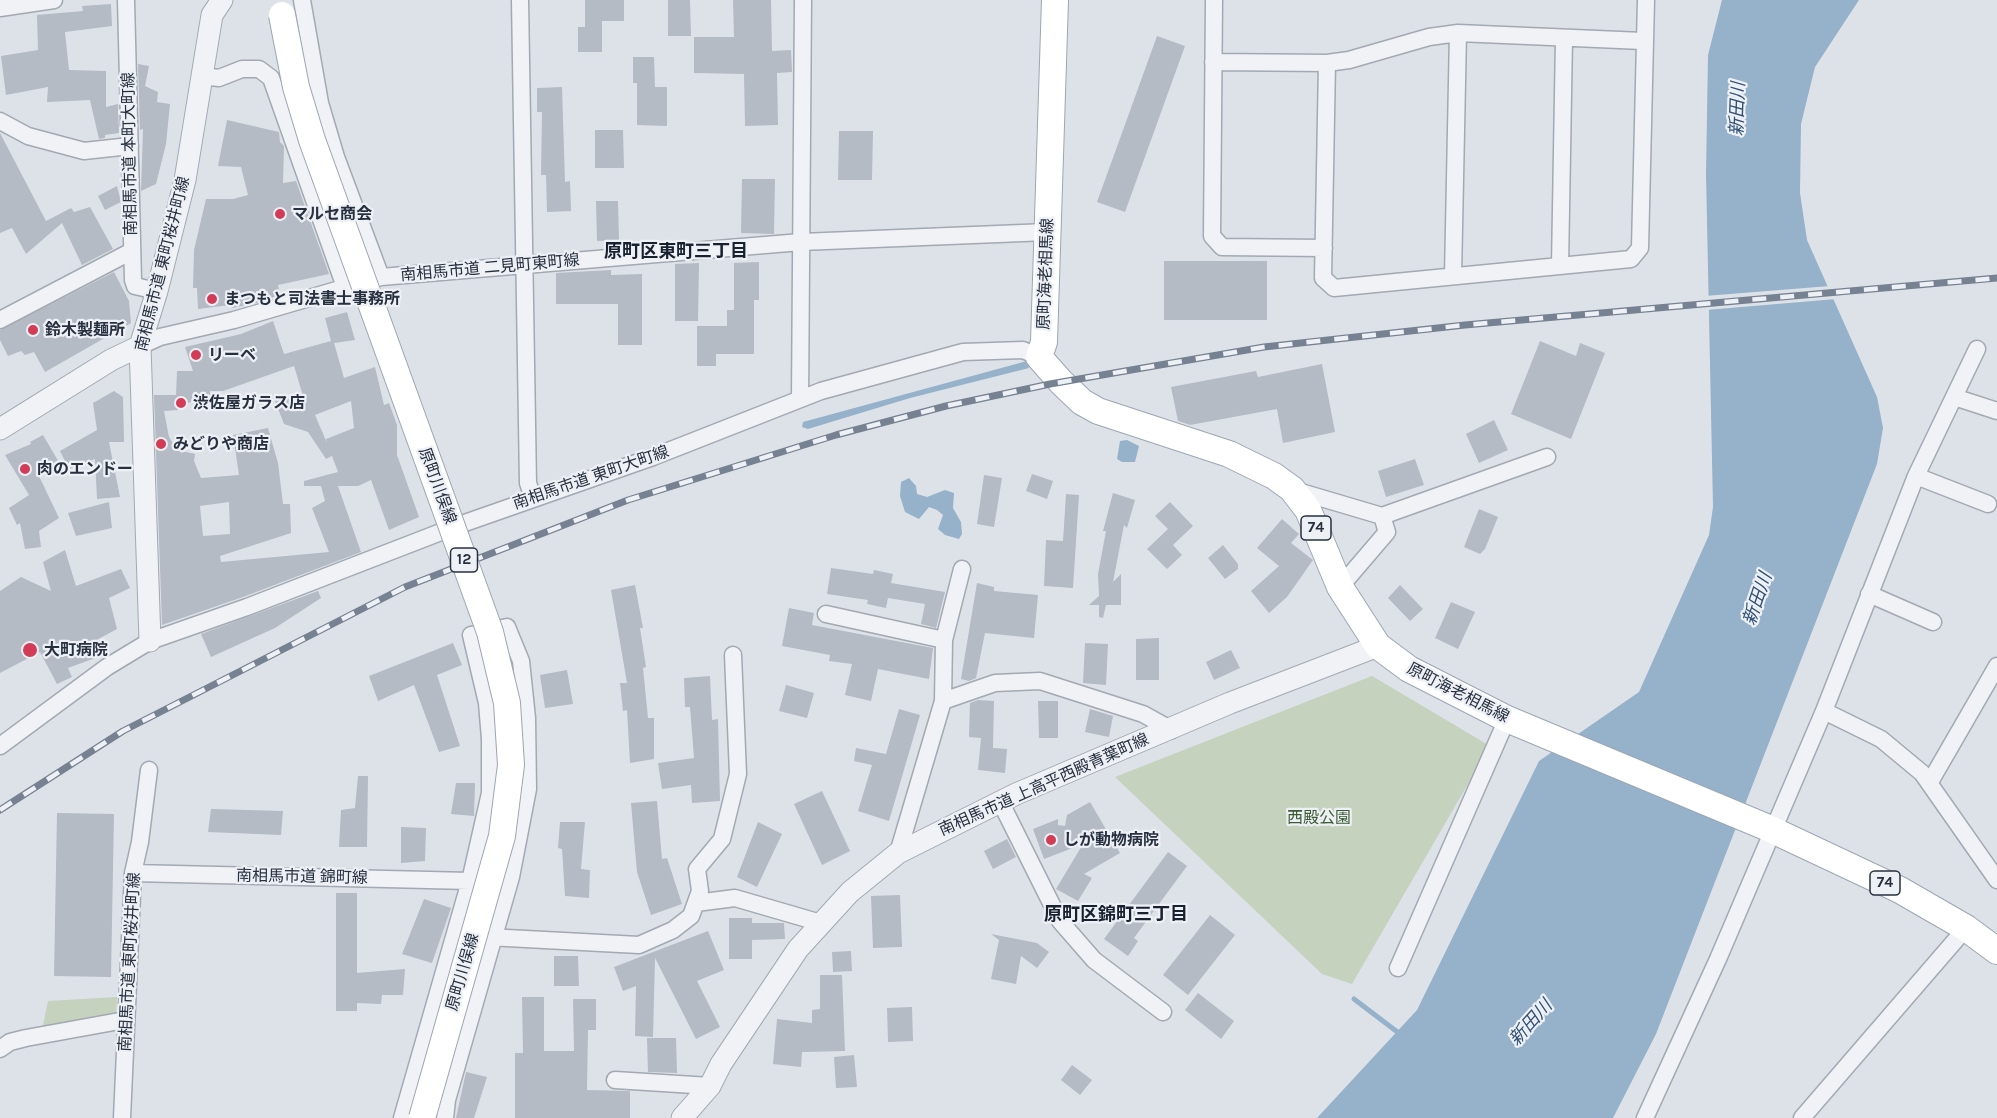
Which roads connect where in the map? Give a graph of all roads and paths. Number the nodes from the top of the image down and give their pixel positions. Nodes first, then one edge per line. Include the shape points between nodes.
1 (54, 0) edge
2 (126, 0) edge
3 (222, 0) edge
4 (520, 0) edge
5 (803, 0) edge
6 (1055, 0) edge
7 (1214, 0) edge
8 (1646, 0) edge
9 (288, 5) edge
10 (0, 8) edge
11 (1458, 33) junction
12 (1564, 38) junction
13 (1643, 41) junction
14 (1213, 62) junction
15 (1327, 63) junction
16 (202, 76) junction
17 (0, 121) edge
18 (130, 146) junction
19 (1047, 232) junction
20 (801, 242) junction
21 (1324, 248) junction
22 (132, 251) junction
23 (524, 264) junction
24 (1560, 266) junction
25 (1453, 276) junction
26 (363, 282) junction
27 (157, 291) junction
28 (0, 320) edge
29 (140, 346) junction
30 (1977, 349) dead end
31 (1039, 357) junction
32 (1954, 397) junction
33 (800, 399) junction
34 (1997, 411) edge
35 (0, 429) edge
36 (1547, 457) dead end
37 (1916, 476) junction
38 (1292, 489) junction
39 (533, 498) junction
40 (1988, 504) dead end
41 (1382, 516) junction
42 (452, 527) junction
43 (962, 568) dead end
44 (1340, 587) junction
45 (1869, 594) junction
46 (826, 614) dead end
47 (1933, 622) dead end
48 (944, 640) junction
49 (150, 641) junction
50 (1378, 646) junction
51 (733, 655) dead end
52 (1997, 666) edge
53 (943, 701) junction
54 (1824, 711) junction
55 (1512, 721) junction
56 (1172, 730) junction
57 (0, 746) edge
58 (148, 770) dead end
59 (1929, 782) junction
60 (1001, 803) junction
61 (1770, 829) junction
62 (898, 853) junction
63 (133, 873) junction
64 (1997, 880) edge
65 (470, 881) junction
66 (696, 903) junction
67 (821, 923) junction
68 (1966, 928) junction
69 (492, 937) junction
70 (1997, 951) edge
71 (1398, 968) dead end
72 (1163, 1012) dead end
73 (125, 1020) junction
74 (0, 1049) edge
75 (615, 1080) dead end
76 (710, 1086) junction
77 (122, 1118) edge
78 (402, 1118) edge
79 (422, 1118) edge
80 (445, 1118) edge
81 (682, 1118) edge
82 (1646, 1118) edge
83 (1802, 1118) edge

1 - 10 street
2 - 18 street, 南相馬市道 本町大町線
3 - 16 street, 南相馬市道 東町桜井町線 via 212,15
4 - 23 street
5 - 20 street
6 - 19 main road, 原町海老相馬線
7 - 14 street
8 - 13 street
9 - 26 street via 336,157
9 - 79 main road, 原町川俣線 / 12, bridge via 296,87 312,140 490,632 507,703 511,765 502,836
11 - 12 street
11 - 15 street
11 - 25 street
12 - 13 street
12 - 24 street
13 - 24 street via 1640,248 1631,259
14 - 15 street
14 - 21 street via 1212,236 1221,247
15 - 21 street
16 - 26 street via 219,78 243,69 259,69 271,78
16 - 27 street, 南相馬市道 東町桜井町線 via 185,180
17 - 18 street via 28,136 84,151
18 - 22 street, 南相馬市道 本町大町線
19 - 20 street, 南相馬市道 二見町東町線
19 - 31 main road, 原町海老相馬線 via 1044,342
20 - 23 street, 南相馬市道 二見町東町線
20 - 33 street
21 - 25 street via 1323,278 1334,288
22 - 27 street, 南相馬市道 本町大町線 via 135,285
22 - 28 street
23 - 26 street, 南相馬市道 二見町東町線
23 - 39 street via 528,483
24 - 25 street
26 - 29 street, 南相馬市道 二見町東町線 via 160,337
26 - 42 street
27 - 29 street, 南相馬市道 東町桜井町線
29 - 35 street, 南相馬市道 二見町東町線
29 - 49 street, 南相馬市道 東町桜井町線
30 - 32 street
31 - 33 street, 南相馬市道 東町大町線 via 1008,349 963,352
31 - 38 main road, 原町海老相馬線 / 74 via 1082,402 1098,411 1229,454
32 - 34 street
32 - 37 street
33 - 39 street, 南相馬市道 東町大町線 via 653,457
36 - 41 street
37 - 40 street
37 - 45 street
38 - 41 street
38 - 44 main road, 原町海老相馬線 / 74 via 1308,510
39 - 42 street, 南相馬市道 東町大町線
41 - 44 street via 1387,532
42 - 49 street, 南相馬市道 東町大町線
43 - 48 street
44 - 50 main road, 原町海老相馬線 / 74
45 - 47 street
45 - 54 street
46 - 48 street
48 - 53 street
49 - 57 street, 南相馬市道 東町大町線 via 107,667
50 - 55 main road, 原町海老相馬線 / 74 via 1409,669
50 - 56 street, 南相馬市道 上高平西殿青葉町線 via 1230,703
51 - 66 street via 738,774 722,839 697,869 700,891
52 - 59 street
53 - 56 street via 995,683 1040,681 1143,714
53 - 62 street
54 - 59 street via 1895,748
54 - 61 street
55 - 61 main road, 原町海老相馬線 / 74
55 - 71 street
56 - 60 street, 南相馬市道 上高平西殿青葉町線
58 - 63 street, 南相馬市道 東町桜井町線
59 - 64 street
60 - 62 street, 南相馬市道 上高平西殿青葉町線
60 - 72 street via 1060,921 1094,960
61 - 68 main road, 原町海老相馬線 / 74 via 1900,890
61 - 82 street
62 - 67 street, 南相馬市道 上高平西殿青葉町線 via 850,892
63 - 65 street, 南相馬市道 錦町線
63 - 73 street, 南相馬市道 東町桜井町線
65 - 69 street via 490,793 487,703 471,635 507,627 521,661 528,789 522,829
65 - 78 street
66 - 67 street via 735,898
66 - 69 street via 691,916 673,930 639,945
67 - 76 street, 南相馬市道 上高平西殿青葉町線 via 798,949
68 - 70 main road, 原町海老相馬線 / 74
68 - 83 street
69 - 80 street
73 - 74 street via 26,1038
73 - 77 street, 南相馬市道 東町桜井町線
75 - 76 street
76 - 81 street, 南相馬市道 上高平西殿青葉町線

